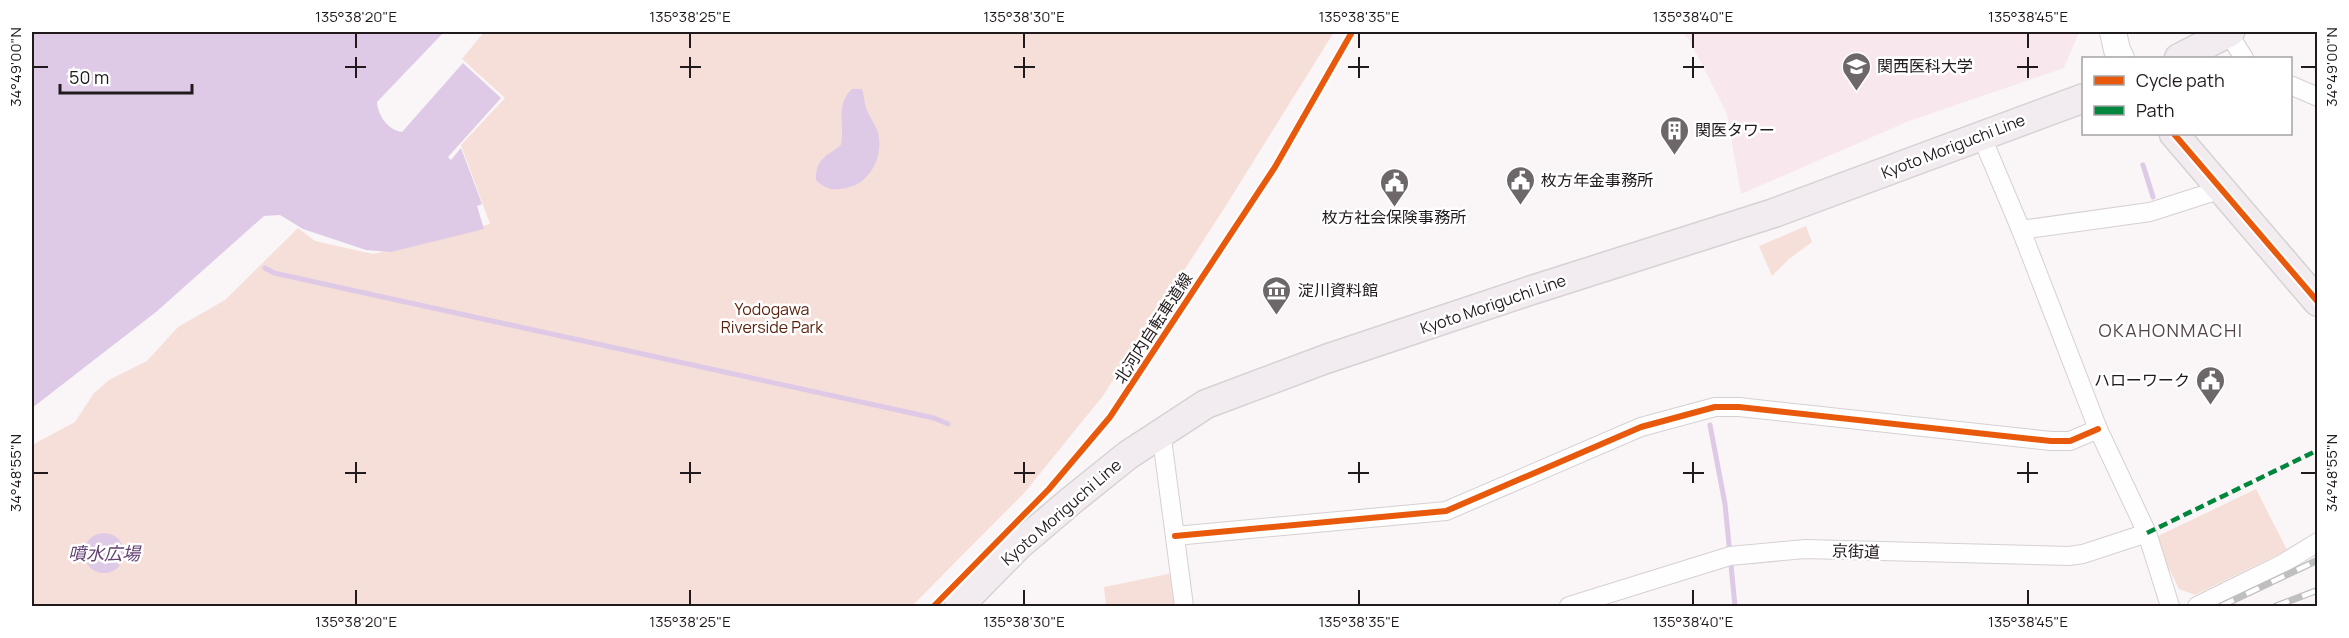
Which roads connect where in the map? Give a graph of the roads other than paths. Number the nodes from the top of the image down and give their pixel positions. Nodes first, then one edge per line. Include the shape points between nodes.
1 (2113, 32) edge
2 (2229, 32) edge
3 (2120, 57) edge
4 (2181, 57) edge
5 (2243, 57) edge
6 (2292, 86) edge
7 (2318, 98) edge
8 (2082, 99) edge
9 (1981, 135) junction
10 (2175, 135) edge
11 (2222, 189) junction
12 (2021, 230) junction
13 (2318, 302) edge
14 (2098, 429) junction
15 (1161, 431) junction
16 (2147, 533) junction
17 (1175, 536) junction
18 (2318, 542) edge
19 (958, 606) edge
20 (1184, 606) edge
21 (1569, 606) edge
22 (2170, 606) edge
23 (2197, 606) edge

1 - 3 street
2 - 4 main road
2 - 5 street
6 - 7 street
8 - 9 main road, Kyoto Moriguchi Line
9 - 12 street
9 - 15 main road, Kyoto Moriguchi Line via 1774,213 1326,359 1206,404
10 - 11 main road
11 - 12 street via 2150,212
11 - 13 main road
12 - 14 street
14 - 16 street
14 - 17 street via 2070,441 2051,441 1715,407 1641,427 1446,511
15 - 17 street
15 - 19 main road, Kyoto Moriguchi Line via 1018,545
16 - 21 street, 京街道 via 2069,556 1805,549 1731,556
16 - 22 street
17 - 20 street
18 - 23 street

